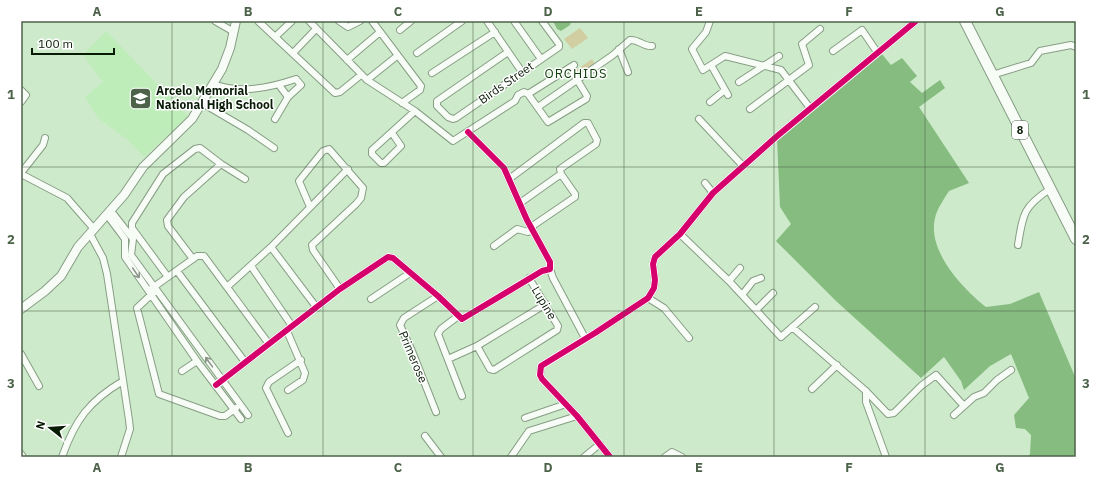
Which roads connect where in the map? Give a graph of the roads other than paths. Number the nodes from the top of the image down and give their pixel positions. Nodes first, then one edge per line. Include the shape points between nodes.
1 (215, 21) edge
2 (236, 21) edge
3 (258, 21) edge
4 (292, 21) edge
5 (309, 21) edge
6 (339, 21) edge
7 (360, 21) edge
8 (372, 21) edge
9 (411, 21) edge
10 (487, 21) edge
11 (514, 21) edge
12 (542, 21) edge
13 (710, 21) edge
14 (916, 21) edge
15 (964, 21) edge
16 (459, 22) edge
17 (820, 28) dead end
18 (316, 29) junction
19 (400, 30) dead end
20 (234, 32) junction
21 (380, 32) junction
22 (494, 32) junction
23 (275, 37) junction
24 (652, 46) dead end
25 (1076, 47) edge
26 (619, 49) junction
27 (833, 51) dead end
28 (508, 52) junction
29 (877, 52) junction
30 (293, 53) junction
31 (417, 53) dead end
32 (397, 56) junction
33 (779, 56) dead end
34 (541, 59) junction
35 (347, 60) junction
36 (711, 65) junction
37 (765, 66) junction
38 (522, 72) junction
39 (628, 72) dead end
40 (432, 74) dead end
41 (361, 75) junction
42 (992, 75) junction
43 (577, 79) junction
44 (367, 80) junction
45 (789, 81) junction
46 (739, 82) dead end
47 (213, 84) junction
48 (279, 85) junction
49 (21, 90) edge
50 (528, 94) junction
51 (288, 97) junction
52 (21, 102) edge
53 (710, 102) dead end
54 (202, 103) junction
55 (402, 103) junction
56 (538, 107) junction
57 (810, 108) junction
58 (750, 109) dead end
59 (415, 111) junction
60 (275, 119) dead end
61 (699, 119) dead end
62 (468, 132) junction
63 (392, 133) junction
64 (45, 138) dead end
65 (274, 148) dead end
66 (222, 164) junction
67 (743, 166) junction
68 (348, 169) junction
69 (21, 173) edge
70 (561, 174) junction
71 (245, 179) dead end
72 (509, 179) junction
73 (705, 183) dead end
74 (1050, 189) junction
75 (713, 193) junction
76 (520, 203) junction
77 (310, 207) junction
78 (109, 213) junction
79 (532, 228) junction
80 (92, 231) junction
81 (680, 234) junction
82 (1075, 234) edge
83 (1018, 245) dead end
84 (494, 246) dead end
85 (271, 247) junction
86 (193, 259) junction
87 (251, 266) junction
88 (740, 268) dead end
89 (550, 269) junction
90 (177, 271) junction
91 (410, 272) junction
92 (168, 277) junction
93 (529, 278) junction
94 (761, 278) dead end
95 (728, 281) junction
96 (227, 287) junction
97 (340, 290) junction
98 (152, 291) junction
99 (773, 293) dead end
100 (742, 295) junction
101 (438, 296) junction
102 (648, 298) junction
103 (371, 299) dead end
104 (546, 304) junction
105 (815, 307) dead end
106 (317, 308) junction
107 (21, 309) edge
108 (756, 310) junction
109 (457, 317) junction
110 (290, 328) junction
111 (792, 328) junction
112 (585, 338) junction
113 (689, 338) dead end
114 (269, 344) junction
115 (477, 346) junction
116 (21, 354) edge
117 (448, 359) junction
118 (301, 360) junction
119 (197, 361) junction
120 (245, 362) junction
121 (837, 365) junction
122 (1011, 370) dead end
123 (182, 371) dead end
124 (222, 380) junction
125 (123, 381) junction
126 (216, 385) junction
127 (39, 386) dead end
128 (812, 389) dead end
129 (288, 390) dead end
130 (866, 390) junction
131 (462, 396) dead end
132 (240, 404) junction
133 (566, 404) junction
134 (964, 406) junction
135 (234, 410) junction
136 (436, 412) dead end
137 (248, 415) dead end
138 (954, 415) dead end
139 (577, 416) junction
140 (525, 418) dead end
141 (241, 419) dead end
142 (288, 434) dead end
143 (425, 436) dead end
144 (600, 444) junction
145 (21, 454) edge
146 (23, 457) edge
147 (62, 457) edge
148 (121, 457) edge
149 (441, 457) edge
150 (511, 457) edge
151 (584, 457) edge
152 (610, 457) edge
153 (664, 457) edge
154 (682, 457) edge
155 (886, 457) edge

1 - 20 street
2 - 20 street
3 - 23 street
4 - 23 street
5 - 18 street
6 - 7 street via 346,27
8 - 21 street
9 - 19 street
10 - 22 street
11 - 34 street
12 - 34 street, Birds Street via 559,47
13 - 36 street via 706,32 692,49 703,70
14 - 29 street
15 - 42 main road, 8
16 - 31 street
17 - 45 street via 802,44 809,65
18 - 30 street
18 - 35 street
20 - 47 street via 230,48
21 - 32 street
21 - 35 street
22 - 28 street
22 - 40 street
23 - 30 street
24 - 26 street via 631,39
25 - 42 street via 1071,45 1040,51 1031,63
26 - 39 street
26 - 43 street
27 - 29 street via 862,30
28 - 38 street
28 - 38 street, Birds Street via 437,101 437,106 453,119
29 - 57 street
30 - 41 street via 335,93 340,92
32 - 44 street
32 - 55 street via 421,88
33 - 37 street
34 - 38 street, Birds Street
35 - 41 street
36 - 37 street via 725,56
36 - 53 street via 727,92
37 - 45 street via 781,70
37 - 46 street
41 - 44 street
42 - 74 main road, 8
43 - 50 street via 572,66
43 - 56 street
43 - 56 street via 586,98 548,122
44 - 55 street
45 - 57 street
45 - 58 street
47 - 48 street via 238,90
47 - 54 street
48 - 51 street
48 - 51 street via 296,79 301,85
49 - 52 street via 26,95
50 - 56 street
50 - 62 street via 520,94 515,101
51 - 60 street
54 - 65 street
54 - 78 street via 181,130 143,167
55 - 59 street
57 - 67 street
59 - 62 street via 452,141
59 - 63 street
61 - 67 street
62 - 72 street via 502,165
63 - 63 street via 401,146 382,164 372,152
64 - 69 street via 43,145
66 - 71 street
66 - 86 street via 184,197 168,220 168,226
66 - 92 street via 200,148 195,149 164,174 132,223 132,228
67 - 75 street
68 - 77 street
68 - 77 street via 332,150 327,148 323,151 299,181
68 - 97 street via 363,188 361,198 312,245
69 - 80 street via 67,198
70 - 72 street via 562,167 597,143 587,123 583,123
70 - 76 street
70 - 79 street via 575,197
72 - 76 street
73 - 75 street
74 - 82 main road, 8
74 - 83 street via 1036,198 1026,210
75 - 81 street
76 - 79 street
77 - 85 street
78 - 80 street
78 - 98 street via 131,236 133,241 130,254
79 - 84 street via 528,232 516,229
79 - 89 street via 550,262
80 - 107 street via 78,247 60,276
80 - 125 street via 107,274
81 - 95 street
81 - 102 street via 654,258 654,288
85 - 87 street
85 - 106 street
86 - 90 street
86 - 96 street via 204,256
87 - 96 street
87 - 110 street
88 - 95 street
89 - 93 street
89 - 112 street
90 - 92 street
90 - 120 street
91 - 97 street via 388,257
91 - 101 street
91 - 103 street
92 - 98 street
93 - 104 street, Lupine
93 - 109 street via 464,319
94 - 100 street via 753,281
95 - 100 street
96 - 114 street
97 - 106 street
98 - 119 street
124 -> 98 street
98 - 135 street via 137,310 159,394 220,416
99 - 108 street
100 - 108 street
101 - 109 street
101 - 136 street, Primerose via 404,318 400,325
102 - 112 street
102 - 113 street via 664,308
104 - 115 street
104 - 115 street, Lupine via 558,329 494,370 490,369
105 - 111 street
106 - 110 street
108 - 111 street via 781,337
109 - 117 street via 438,334
110 - 114 street
110 - 118 street
111 - 121 street
112 - 133 street via 541,366 542,379
114 - 120 street
115 - 117 street
116 - 127 street
117 - 131 street
118 - 129 street via 305,376
118 - 142 street via 269,382 266,388
119 - 123 street
119 - 126 street
120 - 124 street
121 - 128 street
121 - 130 street
122 - 134 street
124 - 126 street
124 - 132 street
125 - 147 street via 103,393 83,414 69,438
125 - 148 street via 130,429
126 - 135 street
130 - 134 street via 886,412 891,414 936,375
130 - 155 street via 866,402
132 - 135 street
132 - 137 street
133 - 139 street
133 - 140 street
134 - 138 street
135 - 141 street
139 - 144 street
139 - 150 street via 529,432
143 - 149 street
144 - 151 street
144 - 152 street
145 - 146 street
153 - 154 street via 672,452

